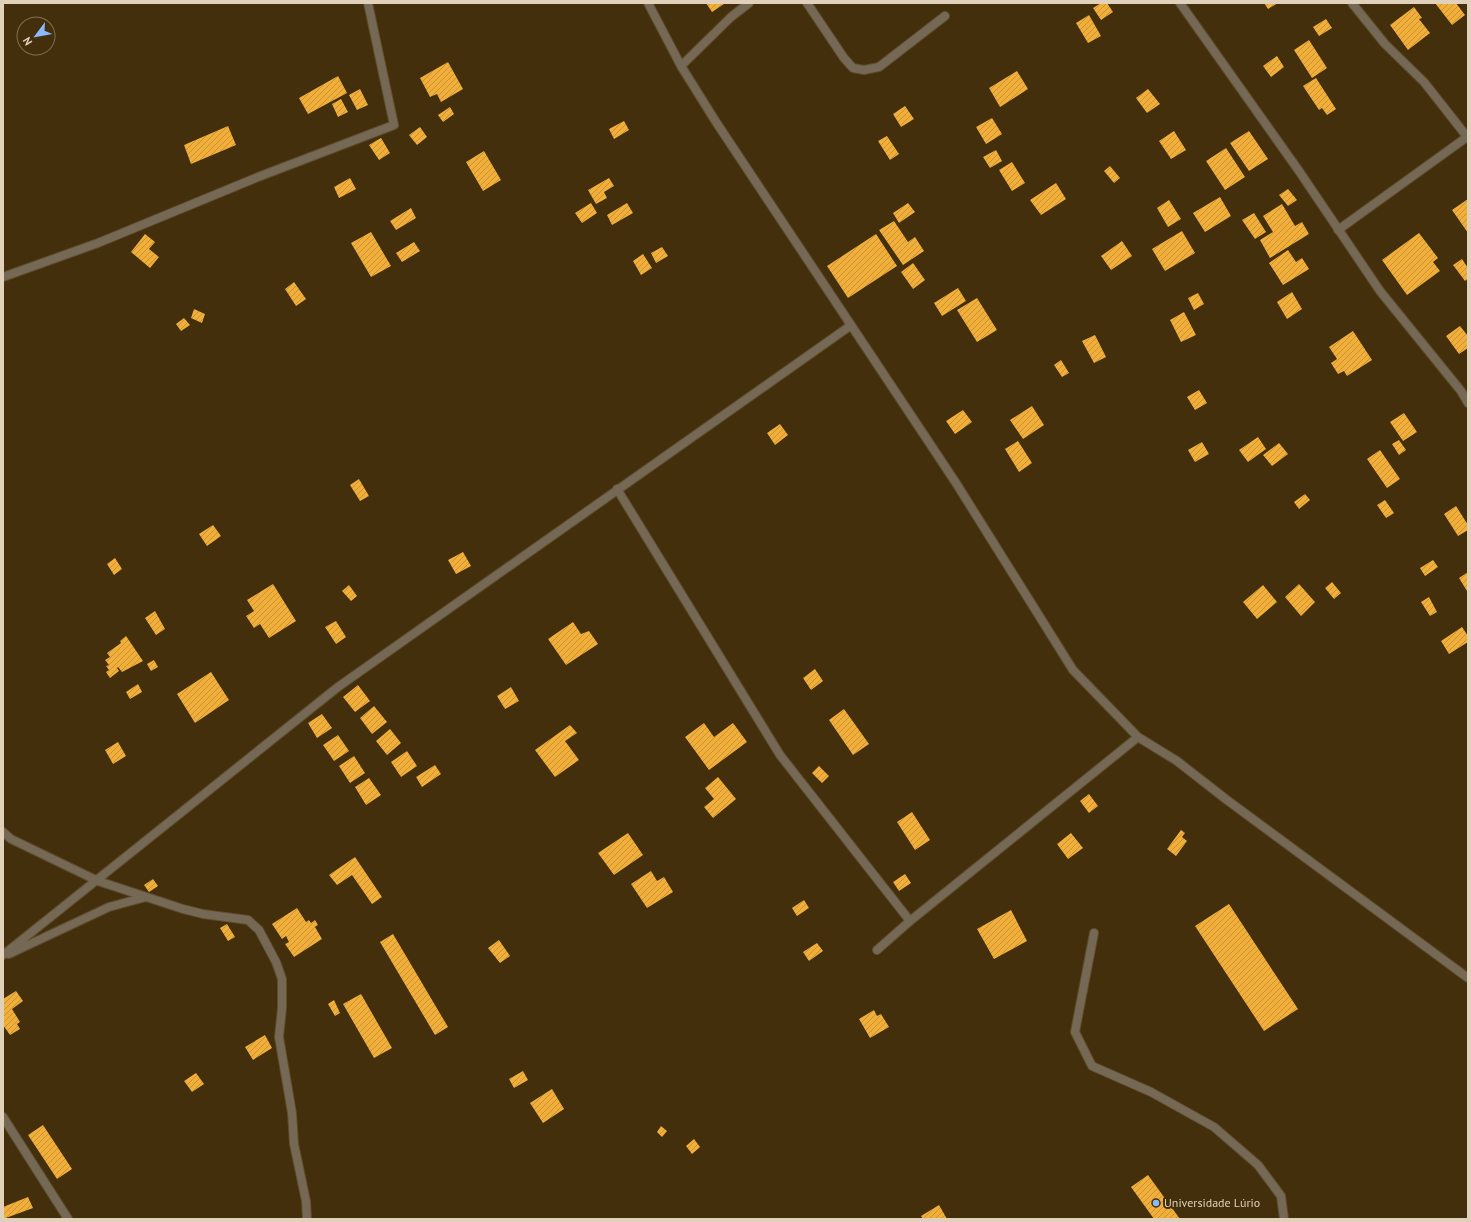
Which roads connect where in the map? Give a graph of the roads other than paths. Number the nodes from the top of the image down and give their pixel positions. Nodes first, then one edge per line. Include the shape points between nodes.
1 (368, 3) edge
2 (648, 3) edge
3 (749, 3) edge
4 (807, 3) edge
5 (1180, 3) edge
6 (1352, 3) edge
7 (945, 16) dead end
8 (681, 66) junction
9 (1467, 137) edge
10 (1338, 230) junction
11 (3, 277) edge
12 (850, 326) junction
13 (1468, 403) edge
14 (617, 489) junction
15 (1138, 738) junction
16 (3, 832) edge
17 (98, 881) junction
18 (146, 896) junction
19 (910, 921) junction
20 (1094, 933) dead end
21 (877, 950) dead end
22 (3, 956) edge
23 (1468, 978) edge
24 (3, 1117) edge
25 (68, 1219) edge
26 (307, 1219) edge
27 (1284, 1219) edge

1 - 11 street via 394,125 258,177 98,243
2 - 8 street
3 - 8 street
4 - 7 street via 844,58 853,68 864,70 879,67
5 - 10 street
6 - 9 street via 1385,44 1424,82
8 - 12 street
9 - 10 street
10 - 13 street via 1380,291
12 - 14 street
12 - 15 street via 956,483 1073,670
14 - 17 street via 338,687
14 - 19 street via 780,755
15 - 19 street
15 - 23 street via 1176,760
16 - 17 street via 11,839
17 - 18 street
17 - 22 street
18 - 22 street via 109,907
18 - 26 street via 203,914 248,920 259,930 276,962 282,979 278,1037
19 - 21 street
20 - 27 street via 1075,1032 1092,1066 1151,1092 1214,1127 1258,1165 1280,1196
24 - 25 street

